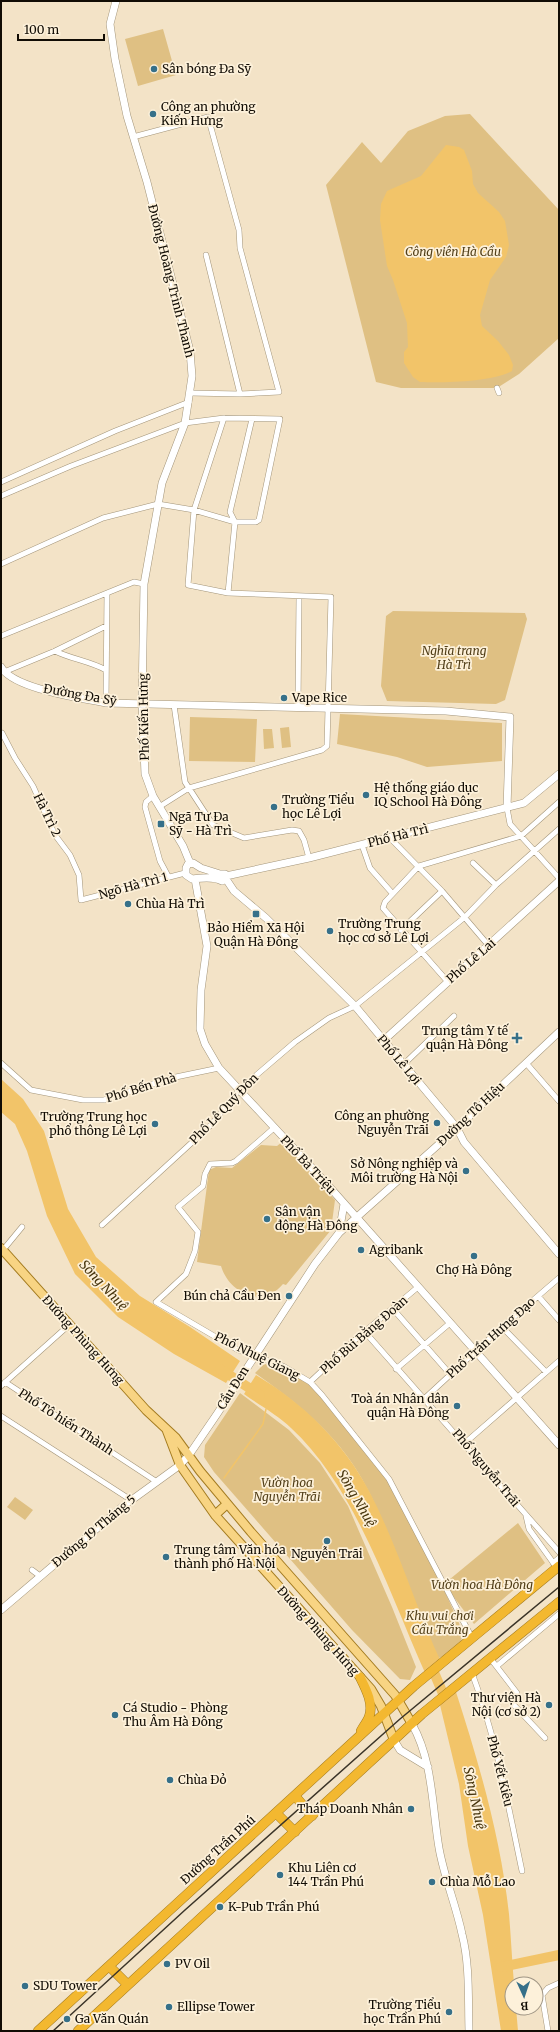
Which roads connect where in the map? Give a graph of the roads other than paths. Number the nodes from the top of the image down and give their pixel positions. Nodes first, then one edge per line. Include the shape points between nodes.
1 (116, 1) edge
2 (133, 136) junction
3 (206, 255) dead end
4 (190, 392) junction
5 (240, 394) junction
6 (189, 402) junction
7 (224, 418) junction
8 (252, 419) junction
9 (185, 423) junction
10 (1, 482) edge
11 (1, 496) edge
12 (158, 504) junction
13 (194, 510) junction
14 (235, 522) junction
15 (1, 564) edge
16 (144, 584) junction
17 (107, 593) junction
18 (228, 593) junction
19 (299, 597) junction
20 (106, 626) junction
21 (1, 636) edge
22 (55, 651) junction
23 (3, 670) edge
24 (106, 670) junction
25 (106, 702) junction
26 (142, 704) junction
27 (174, 705) junction
28 (298, 708) junction
29 (328, 709) junction
30 (2, 733) dead end
31 (559, 774) edge
32 (189, 788) junction
33 (153, 796) junction
34 (559, 802) edge
35 (159, 807) junction
36 (507, 808) junction
37 (559, 829) edge
38 (521, 836) junction
39 (390, 838) junction
40 (362, 845) junction
41 (535, 852) junction
42 (309, 858) junction
43 (190, 863) junction
44 (473, 863) dead end
45 (419, 866) junction
46 (201, 868) junction
47 (185, 873) junction
48 (168, 876) junction
49 (223, 877) junction
50 (197, 878) junction
51 (559, 880) edge
52 (496, 885) junction
53 (442, 891) junction
54 (392, 893) junction
55 (81, 900) joint
56 (465, 917) junction
57 (401, 930) junction
58 (489, 946) junction
59 (420, 952) junction
60 (448, 982) junction
61 (355, 1006) junction
62 (454, 1016) dead end
63 (559, 1032) edge
64 (383, 1041) junction
65 (1, 1063) edge
66 (526, 1063) junction
67 (403, 1064) junction
68 (219, 1068) junction
69 (239, 1090) junction
70 (559, 1101) edge
71 (274, 1128) junction
72 (457, 1128) junction
73 (344, 1204) junction
74 (357, 1217) junction
75 (102, 1225) dead end
76 (22, 1227) dead end
77 (339, 1233) junction
78 (2, 1249) edge
79 (558, 1251) edge
80 (559, 1278) edge
81 (418, 1287) junction
82 (538, 1296) junction
83 (394, 1309) junction
84 (559, 1320) edge
85 (450, 1323) junction
86 (69, 1325) junction
87 (502, 1327) junction
88 (365, 1332) junction
89 (425, 1345) junction
90 (476, 1351) junction
91 (255, 1355) junction
92 (559, 1361) edge
93 (250, 1363) joint
94 (396, 1368) junction
95 (546, 1372) junction
96 (450, 1374) junction
97 (5, 1382) junction
98 (310, 1382) junction
99 (1, 1386) edge
100 (516, 1397) junction
101 (425, 1398) junction
102 (1, 1416) edge
103 (166, 1429) junction
104 (558, 1442) edge
105 (465, 1443) junction
106 (189, 1455) junction
107 (180, 1465) junction
108 (157, 1482) junction
109 (131, 1500) junction
110 (228, 1504) junction
111 (215, 1515) junction
112 (526, 1516) junction
113 (269, 1552) junction
114 (559, 1552) edge
115 (559, 1558) edge
116 (257, 1561) junction
117 (557, 1567) edge
118 (32, 1570) dead end
119 (40, 1576) junction
120 (559, 1602) edge
121 (1, 1610) edge
122 (559, 1614) edge
123 (472, 1638) junction
124 (490, 1658) junction
125 (497, 1666) junction
126 (469, 1676) junction
127 (360, 1677) junction
128 (398, 1701) junction
129 (384, 1713) junction
130 (412, 1724) junction
131 (358, 1737) junction
132 (545, 1738) dead end
133 (394, 1740) junction
134 (428, 1767) junction
135 (295, 1796) junction
136 (276, 1813) junction
137 (312, 1816) junction
138 (295, 1832) junction
139 (522, 1871) dead end
140 (109, 1966) junction
141 (559, 1983) edge
142 (128, 1985) junction
143 (38, 2031) edge
144 (78, 2031) edge
145 (469, 2031) edge
146 (548, 2031) edge

1 - 2 street, Đường Hoàng Trình Thanh via 110,24 115,59
2 - 4 street, Đường Hoàng Trình Thanh via 190,350
2 - 5 street via 208,117 279,392
3 - 5 street
4 - 5 street
4 - 6 street, Đường Hoàng Trình Thanh
6 - 9 street, Đường Hoàng Trình Thanh
6 - 10 street
7 - 8 street
7 - 9 street
7 - 13 street
8 - 14 street via 230,512
8 - 14 street via 280,419 259,520
9 - 11 street via 71,466
9 - 12 street, Đường Hoàng Trình Thanh via 162,483
12 - 13 street
12 - 15 street via 103,518
12 - 16 street, Đường Hoàng Trình Thanh
13 - 14 street
13 - 18 street via 188,585
14 - 18 street
16 - 17 street via 134,582
16 - 26 street, Phố Kiến Hưng
17 - 20 street
17 - 21 street
18 - 19 street
19 - 28 street
19 - 29 street via 331,597
20 - 22 street
20 - 24 street
22 - 23 street
22 - 24 street via 66,657 93,663
23 - 25 street, Đường Đa Sỹ via 17,680 39,688
24 - 25 street
25 - 26 street, Đường Đa Sỹ
26 - 27 street, Đường Đa Sỹ
26 - 33 street, Phố Kiến Hưng via 146,774
27 - 28 street, Đường Đa Sỹ
27 - 32 street via 185,782
28 - 29 street, Đường Đa Sỹ
29 - 32 street via 327,746 322,750
29 - 36 street, Đường Đa Sỹ via 446,711 510,717
30 - 55 street, Hà Trì 2 via 33,786 56,835 70,855 79,876
31 - 36 street, Phố Hà Trì via 524,803
32 - 35 street
32 - 42 street via 213,825 244,838 298,831 304,840
33 - 35 street, Phố Kiến Hưng
33 - 48 street via 146,802 145,807 160,861
34 - 38 street
35 - 43 street, Phố Kiến Hưng via 183,846
36 - 38 street via 510,824
36 - 39 street, Phố Hà Trì
37 - 41 street, Phố Lê Quý Đôn
38 - 41 street
38 - 45 street
39 - 40 street, Phố Hà Trì
39 - 45 street
40 - 42 street, Phố Hà Trì
40 - 54 street via 370,868
41 - 51 street
41 - 52 street, Phố Lê Quý Đôn
42 - 49 street, Phố Hà Trì
43 - 46 street via 196,863
43 - 47 street
44 - 52 street
45 - 53 street
45 - 54 street
46 - 49 street
46 - 50 street via 201,874
47 - 48 street, Ngõ Hà Trì 1
47 - 50 street via 190,878
48 - 55 street, Ngõ Hà Trì 1
49 - 50 street
49 - 61 street, Phố Lê Lợi via 234,891 266,918
50 - 68 street, Phố Bà Triệu via 208,946 200,995 200,1030
51 - 58 street, Phố Lê Lai
52 - 56 street, Phố Lê Quý Đôn
53 - 56 street
53 - 57 street
54 - 57 street via 383,908
56 - 58 street
56 - 59 street, Phố Lê Quý Đôn
57 - 59 street
58 - 60 street, Phố Lê Lai
59 - 60 street
59 - 61 street, Phố Lê Quý Đôn
60 - 64 street, Phố Lê Lai
61 - 64 street, Phố Lê Lợi
61 - 69 street, Phố Lê Quý Đôn via 329,1018 295,1042
62 - 67 street
63 - 66 street, Đường Tô Hiệu
64 - 67 street, Phố Lê Lợi
65 - 68 street, Phố Bến Phà via 31,1090 83,1100 104,1100 171,1078
66 - 70 street
66 - 72 street, Đường Tô Hiệu
67 - 72 street, Phố Lê Lợi
68 - 69 street, Phố Bà Triệu
69 - 71 street, Phố Bà Triệu
69 - 75 street, Phố Lê Quý Đôn via 211,1125
71 - 73 street, Phố Bà Triệu
71 - 91 street, Phố Nhuệ Giang via 232,1164 210,1164 203,1186 178,1207 198,1232 195,1252 186,1274 156,1302 238,1350
72 - 74 street, Đường Tô Hiệu
72 - 79 street, Phố Lê Lợi via 464,1142
73 - 74 street, Phố Bà Triệu
73 - 77 street
74 - 77 street, Đường Tô Hiệu
74 - 81 street, Phố Bà Triệu
76 - 78 street
77 - 91 street, Đường Tô Hiệu via 315,1264
78 - 86 main road, Đường Phùng Hưng
80 - 82 street, Phố Trần Hưng Đạo
81 - 83 street, Phố Bùi Bằng Đoàn
81 - 85 street, Phố Bà Triệu
82 - 84 street
82 - 87 street, Phố Trần Hưng Đạo
83 - 88 street, Phố Bùi Bằng Đoàn
83 - 89 street
85 - 89 street
85 - 90 street, Phố Bà Triệu
86 - 97 street, Phố Tô hiến Thành
86 - 103 main road, Đường Phùng Hưng
87 - 90 street, Phố Trần Hưng Đạo
87 - 95 street
88 - 94 street, Phố Nguyễn Trãi
88 - 98 street, Phố Bùi Bằng Đoàn
89 - 94 street
89 - 96 street
90 - 96 street, Phố Trần Hưng Đạo
90 - 100 street, Phố Bà Triệu
91 - 93 street, Đường Tô Hiệu
91 - 98 street, Phố Nhuệ Giang via 283,1366
92 - 95 street
93 - 106 street, Cầu Đen
94 - 101 street, Phố Nguyễn Trãi
95 - 100 street
96 - 101 street, Phố Trần Hưng Đạo
97 - 99 street
97 - 108 street, Phố Tô hiến Thành
98 - 123 street, Phố Nhuệ Giang via 389,1479
100 - 104 street, Phố Bà Triệu
100 - 105 street
101 - 105 street, Phố Nguyễn Trãi
102 - 109 street
103 - 106 main road, Đường Phùng Hưng
103 - 107 main road, Đường Phùng Hưng
105 - 112 street, Phố Nguyễn Trãi
106 - 107 street, Đường 19 Tháng 5
106 - 110 main road, Đường Phùng Hưng
107 - 108 street, Đường 19 Tháng 5
107 - 111 main road, Đường Phùng Hưng
108 - 109 street, Đường 19 Tháng 5
109 - 119 street, Đường 19 Tháng 5
110 - 111 main road
110 - 113 main road, Đường Phùng Hưng
111 - 116 main road, Đường Phùng Hưng
112 - 114 street, Phố Nguyễn Trãi
112 - 117 street, Phố Nguyễn Trãi via 529,1529
113 - 116 main road
113 - 128 main road, Đường Phùng Hưng via 366,1660
115 - 117 street
116 - 127 main road, Đường Phùng Hưng
117 - 123 highway, Đường Trần Phú
118 - 119 street
119 - 121 street, Đường 19 Tháng 5
120 - 124 highway
122 - 125 street
123 - 128 highway, Đường Trần Phú
124 - 125 street
124 - 126 highway
125 - 132 street via 517,1693 513,1704
126 - 130 highway
126 - 139 street, Phố Yết Kiêu via 484,1707 505,1788
127 - 129 main road, Đường Phùng Hưng via 371,1689
127 - 131 highway via 368,1692 370,1712
128 - 129 highway, Đường Trần Phú
128 - 130 main road, Đường Phùng Hưng
129 - 131 highway, Đường Trần Phú
129 - 133 main road, Đường Phùng Hưng
130 - 133 highway
130 - 134 street via 418,1734
131 - 135 highway, Đường Trần Phú
133 - 134 street via 400,1750
133 - 137 highway
134 - 145 street via 441,1858 467,1962
135 - 136 highway, Đường Trần Phú
135 - 137 highway
136 - 138 highway
136 - 140 highway, Đường Trần Phú
137 - 138 highway
138 - 142 highway
140 - 142 highway
140 - 143 highway, Đường Trần Phú
141 - 146 street via 542,1994
142 - 144 highway

